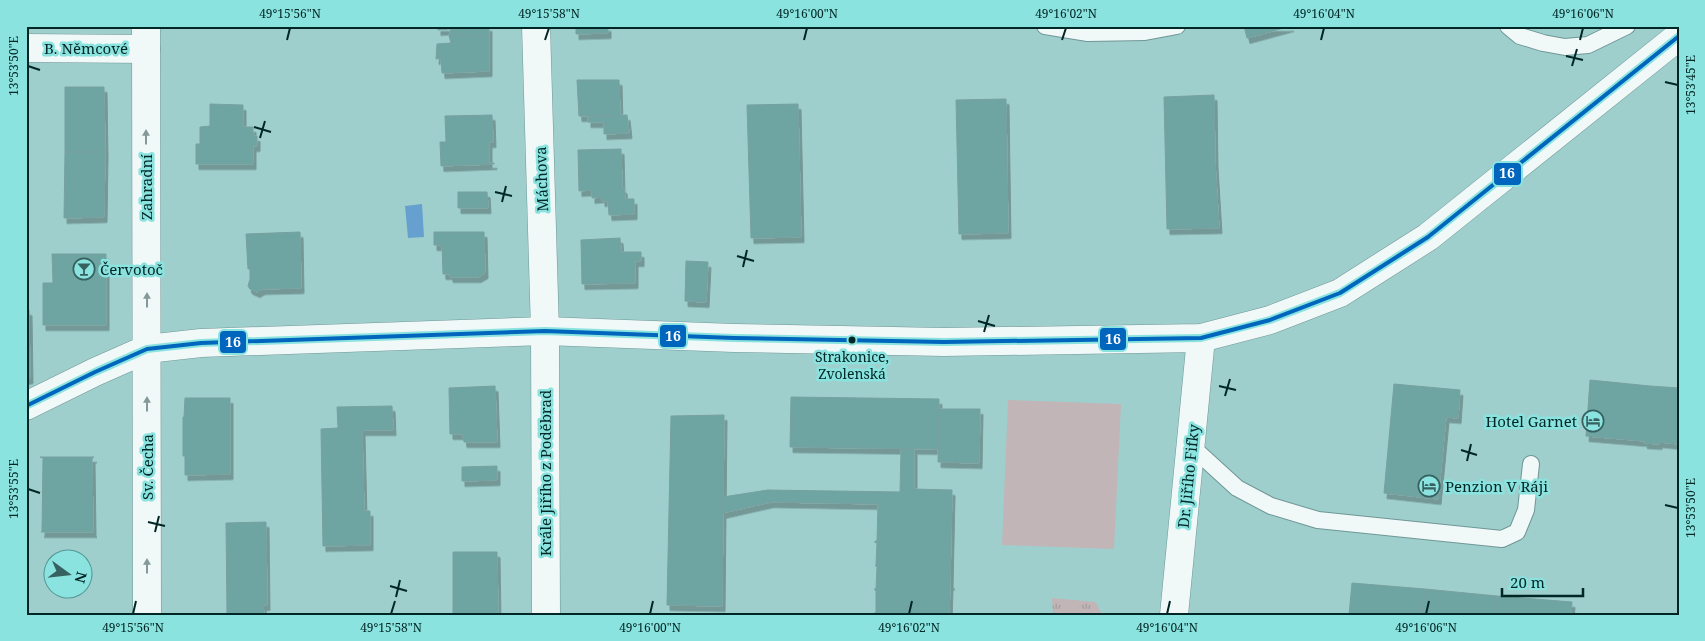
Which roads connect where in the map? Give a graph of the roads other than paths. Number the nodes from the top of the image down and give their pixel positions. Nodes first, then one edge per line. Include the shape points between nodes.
1 (536, 26) edge
2 (1045, 26) edge
3 (1177, 26) edge
4 (1508, 26) edge
5 (1627, 26) edge
6 (1679, 36) edge
7 (146, 37) edge
8 (26, 48) edge
9 (545, 331) junction
10 (1201, 338) junction
11 (147, 349) junction
12 (26, 406) edge
13 (1191, 446) junction
14 (1531, 464) dead end
15 (148, 615) edge
16 (546, 615) edge
17 (1174, 615) edge

1 - 9 street, Máchova
2 - 3 lane via 1088,33 1145,32
4 - 5 lane via 1520,36 1565,48 1588,45
6 - 10 street via 1428,237 1364,278 1340,293 1270,320
7 - 8 street, B. Němcové
11 -> 7 street, Zahradní
9 - 10 street via 944,342
9 - 11 street via 201,343
9 - 16 street, Krále Jiřího z Poděbrad
10 - 13 street, Dr. Jiřího Fifky
11 - 12 street
15 -> 11 street, Sv. Čecha
13 - 14 lane via 1237,488 1271,506 1318,520 1502,539 1517,532 1526,510
13 - 17 street, Dr. Jiřího Fifky

